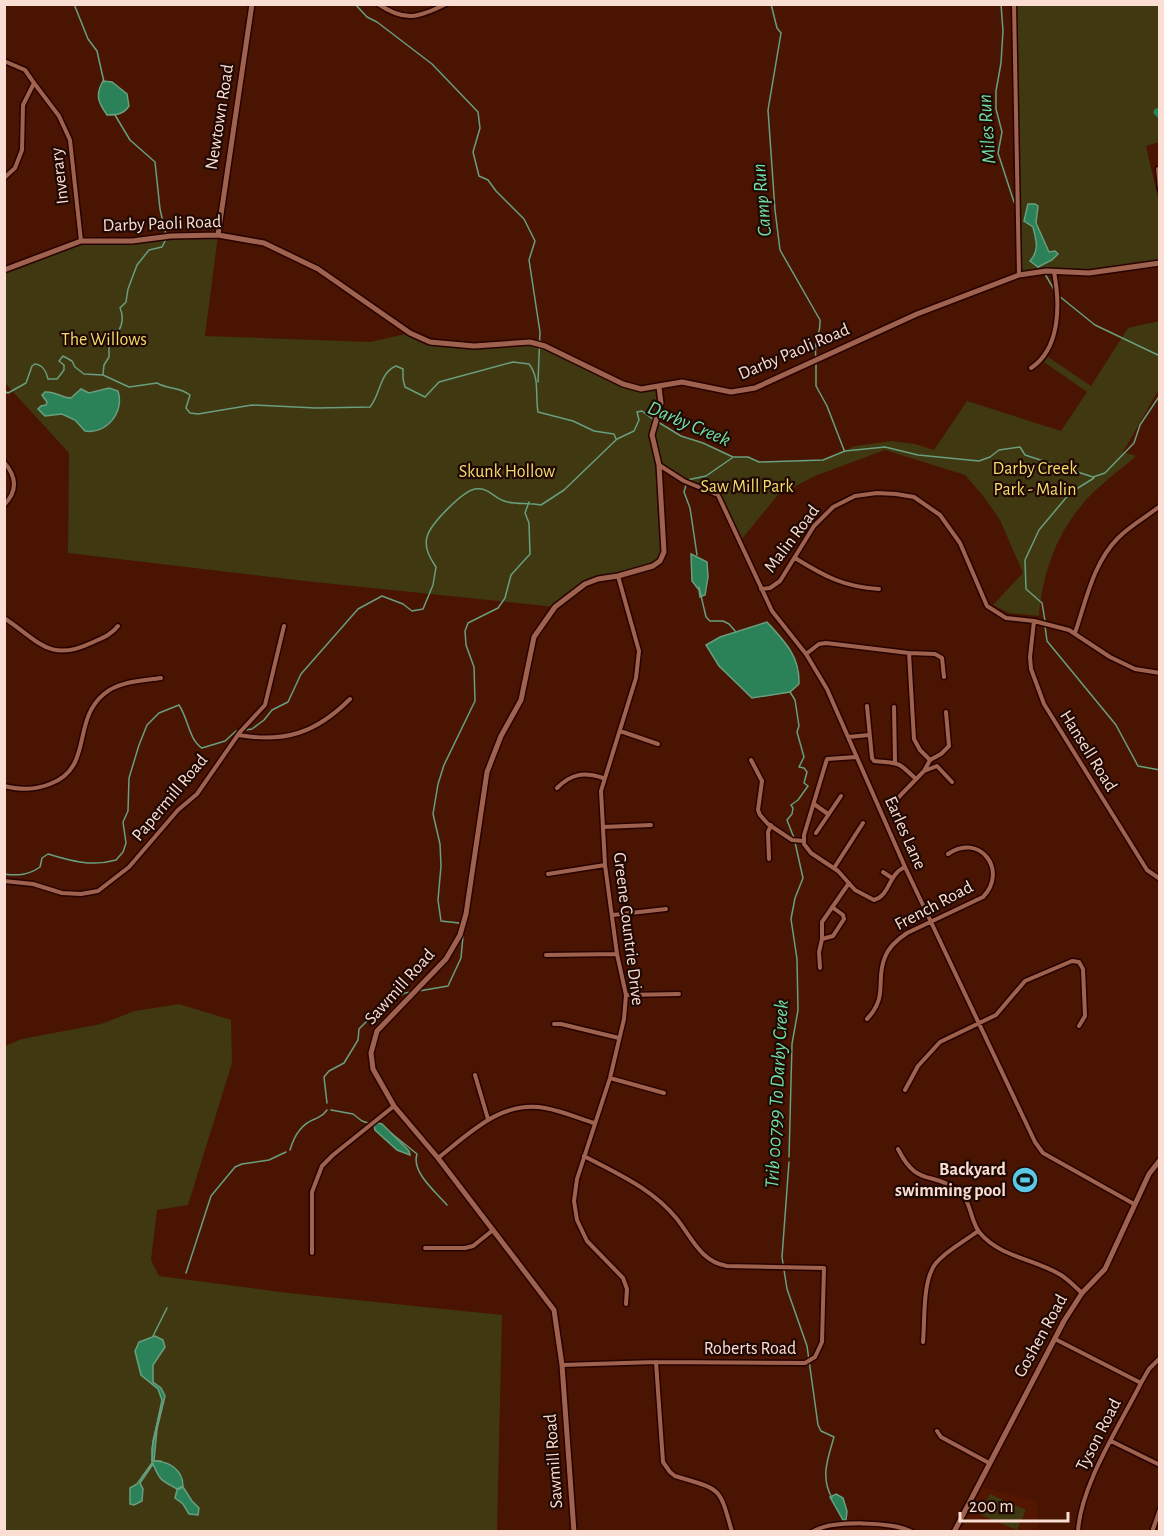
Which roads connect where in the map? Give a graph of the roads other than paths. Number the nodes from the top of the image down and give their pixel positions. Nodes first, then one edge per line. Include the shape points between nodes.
1 (252, 4) edge
2 (378, 4) edge
3 (446, 4) edge
4 (1014, 4) edge
5 (4, 61) edge
6 (34, 83) junction
7 (1158, 169) dead end
8 (4, 178) edge
9 (1160, 189) edge
10 (218, 235) junction
11 (81, 241) junction
12 (1160, 263) edge
13 (4, 270) edge
14 (1054, 272) junction
15 (1019, 275) junction
16 (1030, 368) dead end
17 (659, 387) junction
18 (4, 462) edge
19 (659, 465) junction
20 (4, 505) edge
21 (1160, 506) edge
22 (795, 558) junction
23 (618, 576) junction
24 (761, 589) junction
25 (879, 589) dead end
26 (4, 618) edge
27 (1034, 621) junction
28 (118, 626) dead end
29 (284, 626) dead end
30 (1076, 633) junction
31 (909, 653) junction
32 (806, 654) junction
33 (1160, 673) edge
34 (944, 677) dead end
35 (161, 678) dead end
36 (350, 699) dead end
37 (867, 706) dead end
38 (894, 707) dead end
39 (946, 712) dead end
40 (620, 731) junction
41 (239, 734) junction
42 (869, 735) junction
43 (848, 737) junction
44 (658, 744) dead end
45 (856, 756) junction
46 (751, 760) dead end
47 (930, 760) junction
48 (895, 762) junction
49 (924, 771) junction
50 (603, 778) junction
51 (916, 779) junction
52 (952, 782) dead end
53 (4, 786) edge
54 (557, 788) dead end
55 (841, 795) dead end
56 (894, 802) dead end
57 (814, 804) junction
58 (828, 814) junction
59 (863, 823) dead end
60 (651, 825) dead end
61 (771, 825) junction
62 (603, 827) junction
63 (816, 833) dead end
64 (804, 841) junction
65 (948, 854) dead end
66 (769, 859) dead end
67 (605, 865) junction
68 (905, 867) junction
69 (834, 868) junction
70 (883, 872) dead end
71 (548, 874) dead end
72 (892, 878) junction
73 (1160, 879) edge
74 (4, 880) edge
75 (849, 883) junction
76 (832, 907) junction
77 (666, 909) dead end
78 (613, 915) junction
79 (931, 923) junction
80 (822, 939) junction
81 (617, 954) junction
82 (546, 955) dead end
83 (820, 968) dead end
84 (679, 994) dead end
85 (626, 995) junction
86 (867, 1019) dead end
87 (980, 1023) junction
88 (554, 1024) dead end
89 (1079, 1026) dead end
90 (619, 1038) junction
91 (475, 1075) dead end
92 (610, 1078) junction
93 (905, 1090) dead end
94 (664, 1093) dead end
95 (394, 1106) junction
96 (488, 1119) junction
97 (594, 1123) junction
98 (898, 1149) dead end
99 (584, 1156) junction
100 (438, 1158) junction
101 (1160, 1160) edge
102 (1134, 1204) junction
103 (494, 1230) junction
104 (978, 1232) junction
105 (425, 1248) dead end
106 (312, 1253) dead end
107 (1082, 1293) junction
108 (626, 1304) dead end
109 (1055, 1339) junction
110 (923, 1342) dead end
111 (1160, 1358) edge
112 (656, 1362) junction
113 (562, 1365) junction
114 (1141, 1383) junction
115 (937, 1431) dead end
116 (1111, 1441) junction
117 (989, 1463) junction
118 (1160, 1465) edge
119 (1160, 1509) edge
120 (574, 1532) edge
121 (732, 1532) edge
122 (812, 1532) edge
123 (912, 1532) edge
124 (954, 1532) edge
125 (1078, 1532) edge
126 (1152, 1532) edge

1 - 10 street, Newtown Road
2 - 3 street via 393,15 422,16
4 - 15 street
5 - 6 street, Inverary via 25,70
6 - 8 street, Inverary via 23,105 22,150 15,168
6 - 11 street, Inverary via 59,116 70,140
7 - 9 street
10 - 11 street, Darby Paoli Road
10 - 17 street, Darby Paoli Road via 264,243 303,261 423,340 474,346 530,342 633,388
11 - 13 street, Darby Paoli Road
12 - 14 street, Darby Paoli Road via 1089,273
14 - 15 street, Darby Paoli Road
14 - 16 street via 1055,332 1042,356
15 - 17 street, Darby Paoli Road via 917,314 755,388 731,392 682,382
17 - 19 street, Sawmill Road via 660,409 652,435
18 - 20 street via 15,483 13,494
19 - 23 street, Sawmill Road via 664,552 653,566
19 - 24 street, Earles Lane via 718,495
21 - 30 street via 1111,545 1092,580
22 - 24 street, Malin Road via 778,584
22 - 25 street via 842,584
22 - 27 street, Malin Road via 814,526 833,507 855,496 877,493 914,497 940,515 960,543 987,606 1006,618
23 - 40 street, Greene Countrie Drive via 639,651 636,678
23 - 95 street, Sawmill Road via 585,584 555,607 534,637 520,700 487,772 460,935 446,959 374,1037 373,1069
24 - 32 street, Earles Lane
26 - 28 street via 43,646 58,651 78,649
27 - 30 street, Malin Road
27 - 73 street, Hansell Road via 1031,669 1044,704 1147,870
29 - 41 street, Papermill Road via 265,705
30 - 33 street, Malin Road via 1135,669
31 - 32 street via 825,643
31 - 34 street via 939,655
31 - 47 street via 914,739
32 - 43 street, Earles Lane
35 - 53 street via 117,686 98,700 85,722 76,764 65,777 36,789
36 - 41 street via 317,726 282,738 260,739
37 - 42 street
38 - 48 street
39 - 47 street via 949,746
40 - 44 street
40 - 50 street, Greene Countrie Drive
41 - 74 street, Papermill Road via 197,794 129,867 98,891 62,893
42 - 43 street
42 - 48 street via 874,761
43 - 45 street, Earles Lane
45 - 57 street via 827,759
45 - 68 street, Earles Lane
46 - 61 street via 762,781 759,813
47 - 49 street
48 - 51 street
49 - 51 street
49 - 52 street via 937,766
50 - 54 street via 577,774
50 - 62 street, Greene Countrie Drive
51 - 56 street
55 - 58 street
57 - 58 street
57 - 64 street
58 - 63 street
59 - 69 street
60 - 62 street
61 - 64 street via 792,840
61 - 66 street
62 - 67 street, Greene Countrie Drive
64 - 69 street via 811,853
65 - 79 street, French Road via 964,847 983,852 993,868 992,885 983,897
67 - 71 street
67 - 78 street, Greene Countrie Drive
68 - 72 street
68 - 79 street, Earles Lane
69 - 75 street
70 - 72 street
72 - 75 street via 876,900
75 - 76 street
76 - 80 street via 821,925
76 - 80 street via 844,919 833,936
77 - 78 street
78 - 81 street, Greene Countrie Drive
79 - 86 street, French Road via 907,933 889,949 884,958 880,1000
79 - 87 street, Earles Lane
80 - 83 street
81 - 82 street
81 - 85 street, Greene Countrie Drive
84 - 85 street
85 - 90 street, Greene Countrie Drive
87 - 89 street via 996,1015 1025,981 1072,961 1079,962 1083,969 1085,1016
87 - 93 street via 935,1047 918,1066
87 - 102 street, Earles Lane via 1042,1153
88 - 90 street
90 - 92 street, Greene Countrie Drive
91 - 96 street
92 - 94 street
92 - 97 street, Greene Countrie Drive
95 - 100 street, Sawmill Road
95 - 106 street via 322,1166 312,1192
96 - 97 street via 511,1109 532,1106
96 - 100 street
97 - 99 street, Greene Countrie Drive
98 - 104 street via 914,1171 959,1191 969,1204
99 - 108 street, Greene Countrie Drive via 575,1194 577,1220 587,1241 623,1278
99 - 112 street, Roberts Road via 646,1190 675,1216 700,1251 716,1263 824,1268 822,1342 815,1357 805,1363
100 - 103 street, Sawmill Road
101 - 102 street, Goshen Road
102 - 107 street, Goshen Road via 1105,1269
103 - 105 street via 473,1246
103 - 113 street, Sawmill Road via 554,1310
104 - 107 street via 995,1246 1059,1274
104 - 110 street via 945,1254 930,1273
107 - 109 street, Goshen Road
109 - 114 street
109 - 117 street, Goshen Road
111 - 114 street, Tyson Road
112 - 113 street, Roberts Road
112 - 121 street via 663,1462 675,1476 720,1494
113 - 120 street, Sawmill Road
114 - 116 street, Tyson Road
115 - 117 street via 940,1437
116 - 118 street
116 - 125 street, Tyson Road via 1084,1499
117 - 124 street, Goshen Road
119 - 126 street
122 - 123 street via 819,1527 857,1524 900,1526

